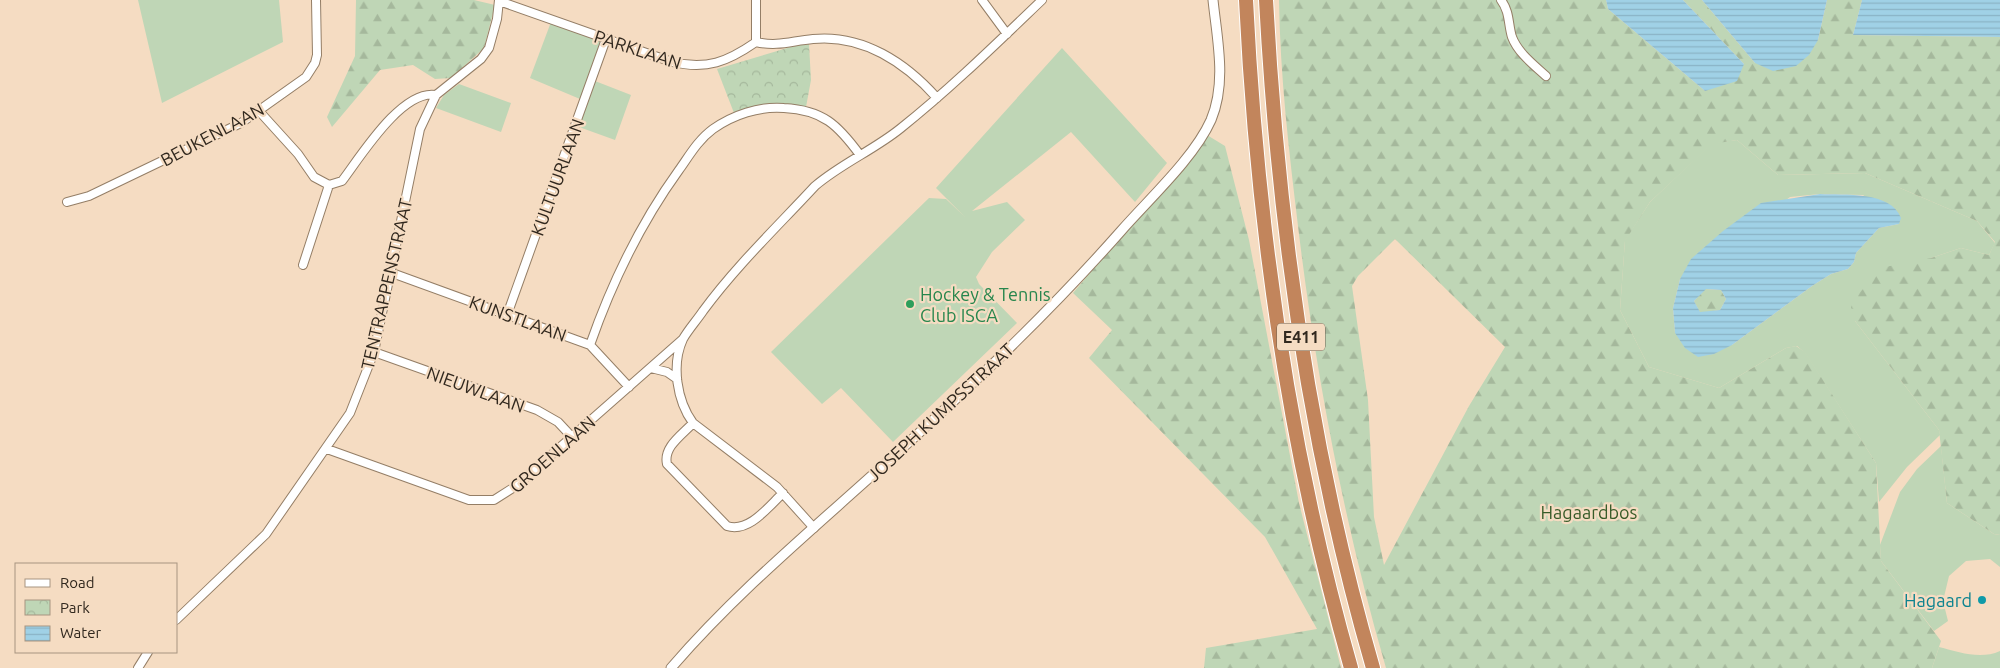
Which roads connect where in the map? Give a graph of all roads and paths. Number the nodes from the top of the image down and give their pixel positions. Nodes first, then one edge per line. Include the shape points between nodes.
1 (316, 0) edge
2 (756, 0) edge
3 (982, 0) edge
4 (1042, 0) edge
5 (1213, 0) edge
6 (1246, 0) edge
7 (1266, 0) edge
8 (1501, 0) edge
9 (499, 1) edge
10 (1007, 34) junction
11 (606, 39) junction
12 (756, 42) junction
13 (1546, 76) dead end
14 (436, 95) junction
15 (937, 98) junction
16 (259, 111) junction
17 (860, 155) junction
18 (329, 185) junction
19 (67, 202) dead end
20 (303, 265) dead end
21 (392, 272) junction
22 (508, 315) junction
23 (684, 339) junction
24 (590, 345) junction
25 (374, 352) junction
26 (651, 368) junction
27 (677, 379) junction
28 (629, 387) junction
29 (693, 423) junction
30 (572, 436) junction
31 (327, 449) junction
32 (783, 493) junction
33 (814, 528) junction
34 (178, 618) edge
35 (147, 653) edge
36 (138, 668) edge
37 (671, 668) edge
38 (1352, 668) edge
39 (1373, 668) edge

1 - 16 street, BEUKENLAAN via 315,63 306,77
2 - 12 street
3 - 10 street
4 - 10 street
5 - 33 street, JOSEPH KUMPSSTRAAT via 1219,88 1211,119 1198,143 1058,300
6 - 38 highway, E411 via 1249,69 1274,300 1315,526
7 - 39 highway, E411 via 1281,194 1294,298 1335,519
8 - 13 street via 1508,12 1517,46
9 - 11 street, PARKLAAN
9 - 14 street, TENTRAPPENSTRAAT via 489,48 481,59
10 - 15 street
11 - 12 street, PARKLAAN via 691,66 720,62
11 - 22 street, KULTUURLAAN
12 - 15 street via 772,46 814,38 854,43 875,50 909,69
14 - 18 street via 428,93 403,106 342,181
14 - 21 street, TENTRAPPENSTRAAT via 417,137
15 - 17 street via 880,144
16 - 18 street via 314,177
16 - 19 street, BEUKENLAAN via 241,123 89,196
17 - 23 street via 831,172 808,193 722,285
17 - 24 street via 842,130 831,121 798,109 757,109 712,129 658,199 635,238 617,274
18 - 20 street
21 - 22 street, KUNSTLAAN
21 - 25 street, TENTRAPPENSTRAAT
22 - 24 street, KUNSTLAAN
23 - 26 street, GROENLAAN
23 - 27 street
24 - 28 street, KUNSTLAAN
25 - 30 street, NIEUWLAAN via 537,410 558,422
25 - 31 street, TENTRAPPENSTRAAT via 350,414
26 - 27 street via 667,372
26 - 28 street, GROENLAAN
27 - 29 street
28 - 30 street, GROENLAAN
29 - 32 street
29 - 32 street via 668,449 665,456 667,464 727,526 736,529 748,525
30 - 31 street, GROENLAAN via 505,495 482,502
31 - 34 street, TENTRAPPENSTRAAT via 266,534
32 - 33 street
33 - 37 street, JOSEPH KUMPSSTRAAT via 728,605
35 - 36 street

